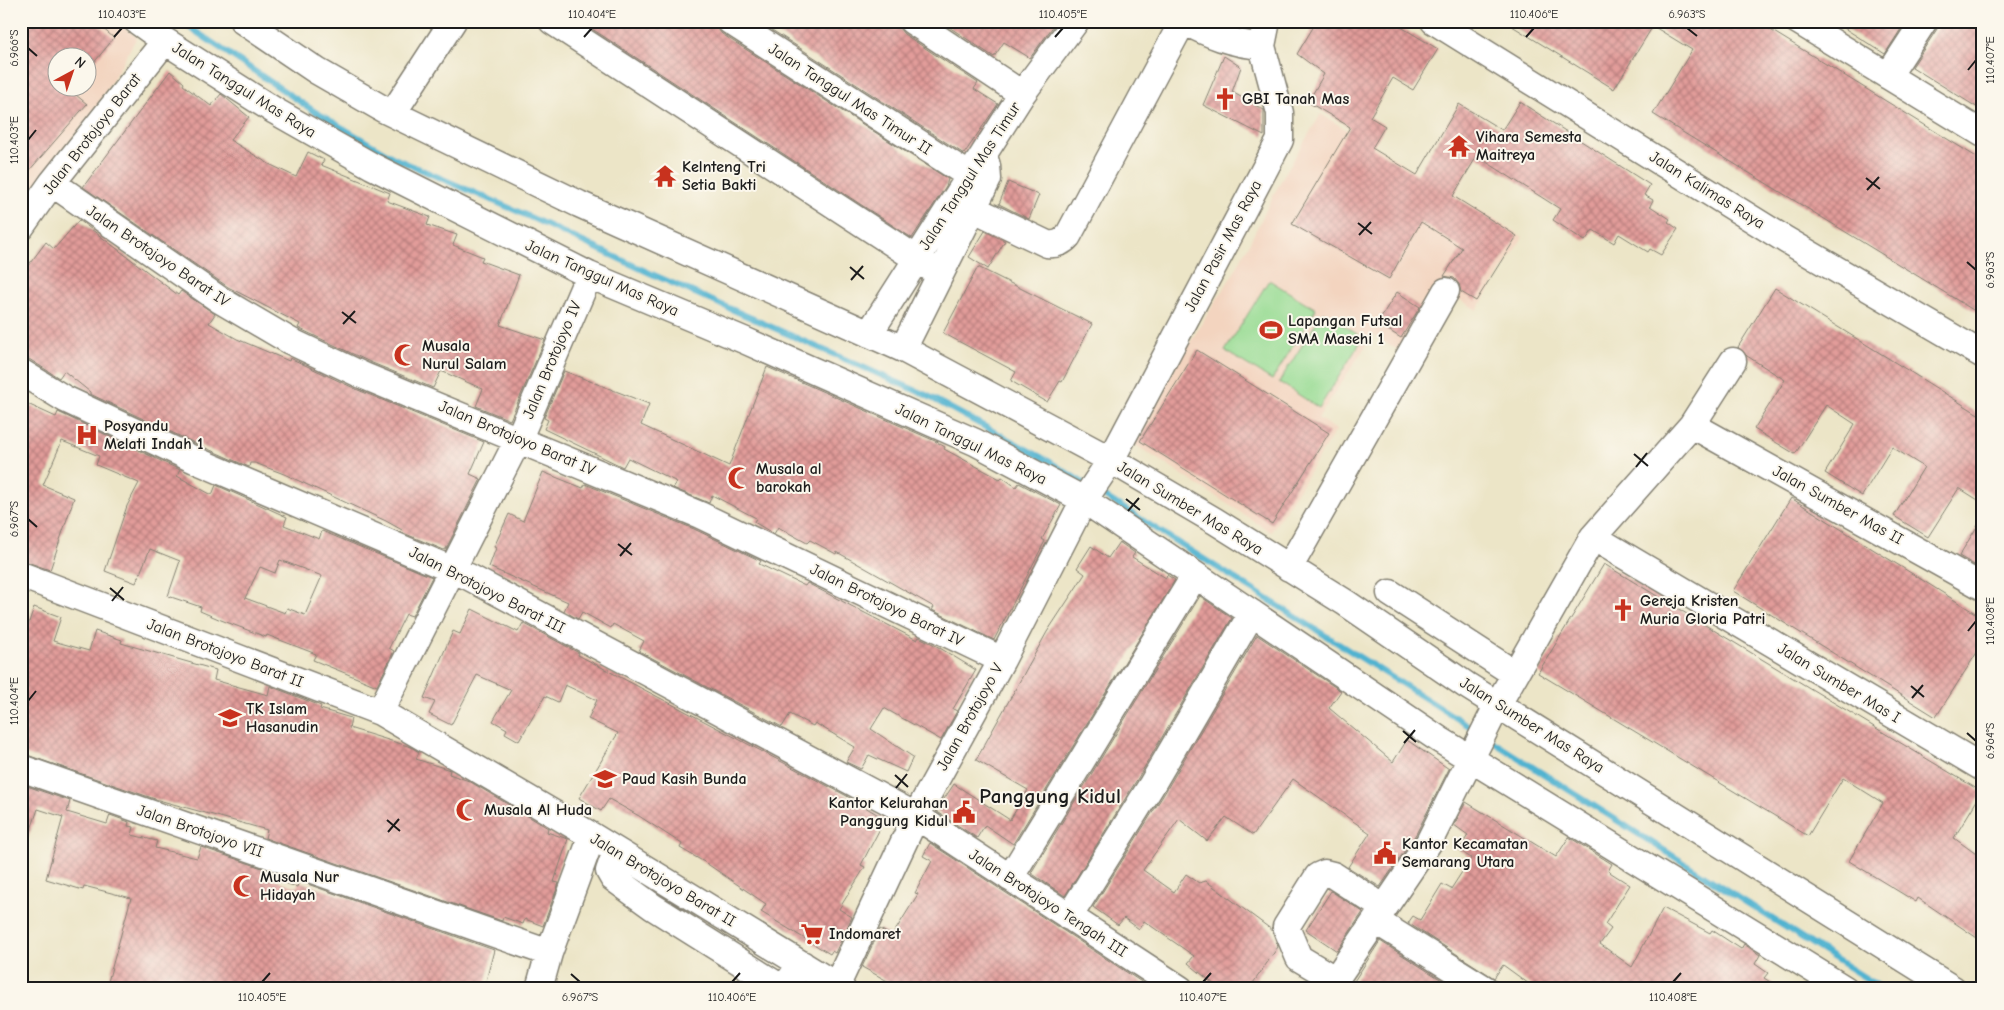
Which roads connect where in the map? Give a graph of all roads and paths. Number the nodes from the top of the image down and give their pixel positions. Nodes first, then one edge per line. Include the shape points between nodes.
1 (137, 21) edge
2 (243, 21) edge
3 (440, 21) edge
4 (453, 21) edge
5 (552, 21) edge
6 (730, 21) edge
7 (912, 21) edge
8 (1076, 21) edge
9 (1183, 21) edge
10 (1267, 21) edge
11 (1434, 21) edge
12 (1798, 21) edge
13 (1924, 21) edge
14 (165, 42) junction
15 (1262, 46) junction
16 (1888, 76) junction
17 (1022, 94) junction
18 (388, 111) junction
19 (1983, 134) edge
20 (977, 166) junction
21 (52, 183) junction
22 (974, 209) junction
23 (21, 227) edge
24 (916, 260) junction
25 (940, 274) junction
26 (589, 275) junction
27 (1446, 291) dead end
28 (868, 334) junction
29 (903, 349) junction
30 (1983, 355) edge
31 (1733, 361) dead end
32 (21, 372) edge
33 (1692, 425) junction
34 (518, 438) junction
35 (1107, 466) junction
36 (1086, 499) junction
37 (1593, 537) junction
38 (1289, 568) junction
39 (454, 569) junction
40 (21, 575) edge
41 (1195, 575) junction
42 (1983, 587) edge
43 (1390, 593) dead end
44 (1252, 614) junction
45 (1002, 660) junction
46 (1515, 674) junction
47 (1496, 708) junction
48 (380, 712) junction
49 (1471, 757) junction
50 (21, 768) edge
51 (1983, 768) edge
52 (916, 816) junction
53 (592, 836) junction
54 (1010, 878) junction
55 (1380, 915) junction
56 (1069, 917) junction
57 (549, 953) junction
58 (1332, 984) edge
59 (838, 988) edge
60 (539, 989) edge
61 (1180, 989) edge
62 (1485, 989) edge
63 (1845, 989) edge
64 (1953, 989) edge

1 - 14 street, Jalan Tanggul Mas Raya
2 - 18 street via 317,70
3 - 18 street
4 - 18 street
5 - 24 street
6 - 20 street, Jalan Tanggul Mas Timur II
7 - 17 street
8 - 17 street, Jalan Tanggul Mas Timur
9 - 15 street via 1231,43
9 - 22 street via 1063,241 1047,244
10 - 15 street, Jalan Pasir Mas Raya
11 - 30 street, Jalan Kalimas Raya via 1786,240
12 - 16 street
13 - 16 street
14 - 21 street, Jalan Brotojoyo Barat
14 - 26 street, Jalan Tanggul Mas Raya via 364,162
15 - 35 street, Jalan Pasir Mas Raya via 1280,113 1280,140
16 - 19 street
17 - 20 street, Jalan Tanggul Mas Timur
18 - 28 street via 579,204
20 - 22 street via 987,166 988,179
20 - 24 street, Jalan Tanggul Mas Timur
21 - 23 street, Jalan Brotojoyo Barat
21 - 34 street, Jalan Brotojoyo Barat IV via 220,300 290,342 364,376
22 - 25 street
24 - 25 street
24 - 28 street, Jalan Tanggul Mas Timur
25 - 29 street
26 - 34 street, Jalan Brotojoyo IV
26 - 36 street, Jalan Tanggul Mas Raya via 746,340 966,438
27 - 38 street
28 - 29 street
29 - 35 street
31 - 33 street
32 - 39 street, Jalan Brotojoyo Barat III via 65,399 195,460
33 - 37 street
33 - 42 street, Jalan Sumber Mas II
34 - 39 street, Jalan Brotojoyo IV
34 - 45 street, Jalan Brotojoyo Barat IV via 700,515
35 - 36 street, Jalan Pasir Mas Raya
35 - 38 street, Jalan Sumber Mas Raya
36 - 41 street
36 - 45 street, Jalan Brotojoyo V
37 - 46 street
37 - 51 street, Jalan Sumber Mas I
38 - 47 street, Jalan Sumber Mas Raya
39 - 48 street, Jalan Brotojoyo IV
39 - 52 street, Jalan Brotojoyo Barat III
40 - 48 street, Jalan Brotojoyo Barat II
41 - 44 street
41 - 54 street
43 - 46 street
44 - 49 street
44 - 56 street
45 - 52 street, Jalan Brotojoyo V
46 - 47 street
47 - 49 street
47 - 64 street, Jalan Sumber Mas Raya
48 - 53 street, Jalan Brotojoyo Barat II
49 - 55 street via 1429,842
49 - 63 street
50 - 57 street, Jalan Brotojoyo VII
52 - 54 street, Jalan Brotojoyo Tengah III
52 - 59 street, Jalan Brotojoyo V
53 - 57 street
53 - 59 street, Jalan Brotojoyo Barat II
54 - 56 street, Jalan Brotojoyo Tengah III
55 - 58 street
55 - 58 street via 1333,875 1325,873 1318,876 1286,927 1299,958
55 - 62 street
56 - 61 street, Jalan Brotojoyo Tengah III
57 - 60 street

